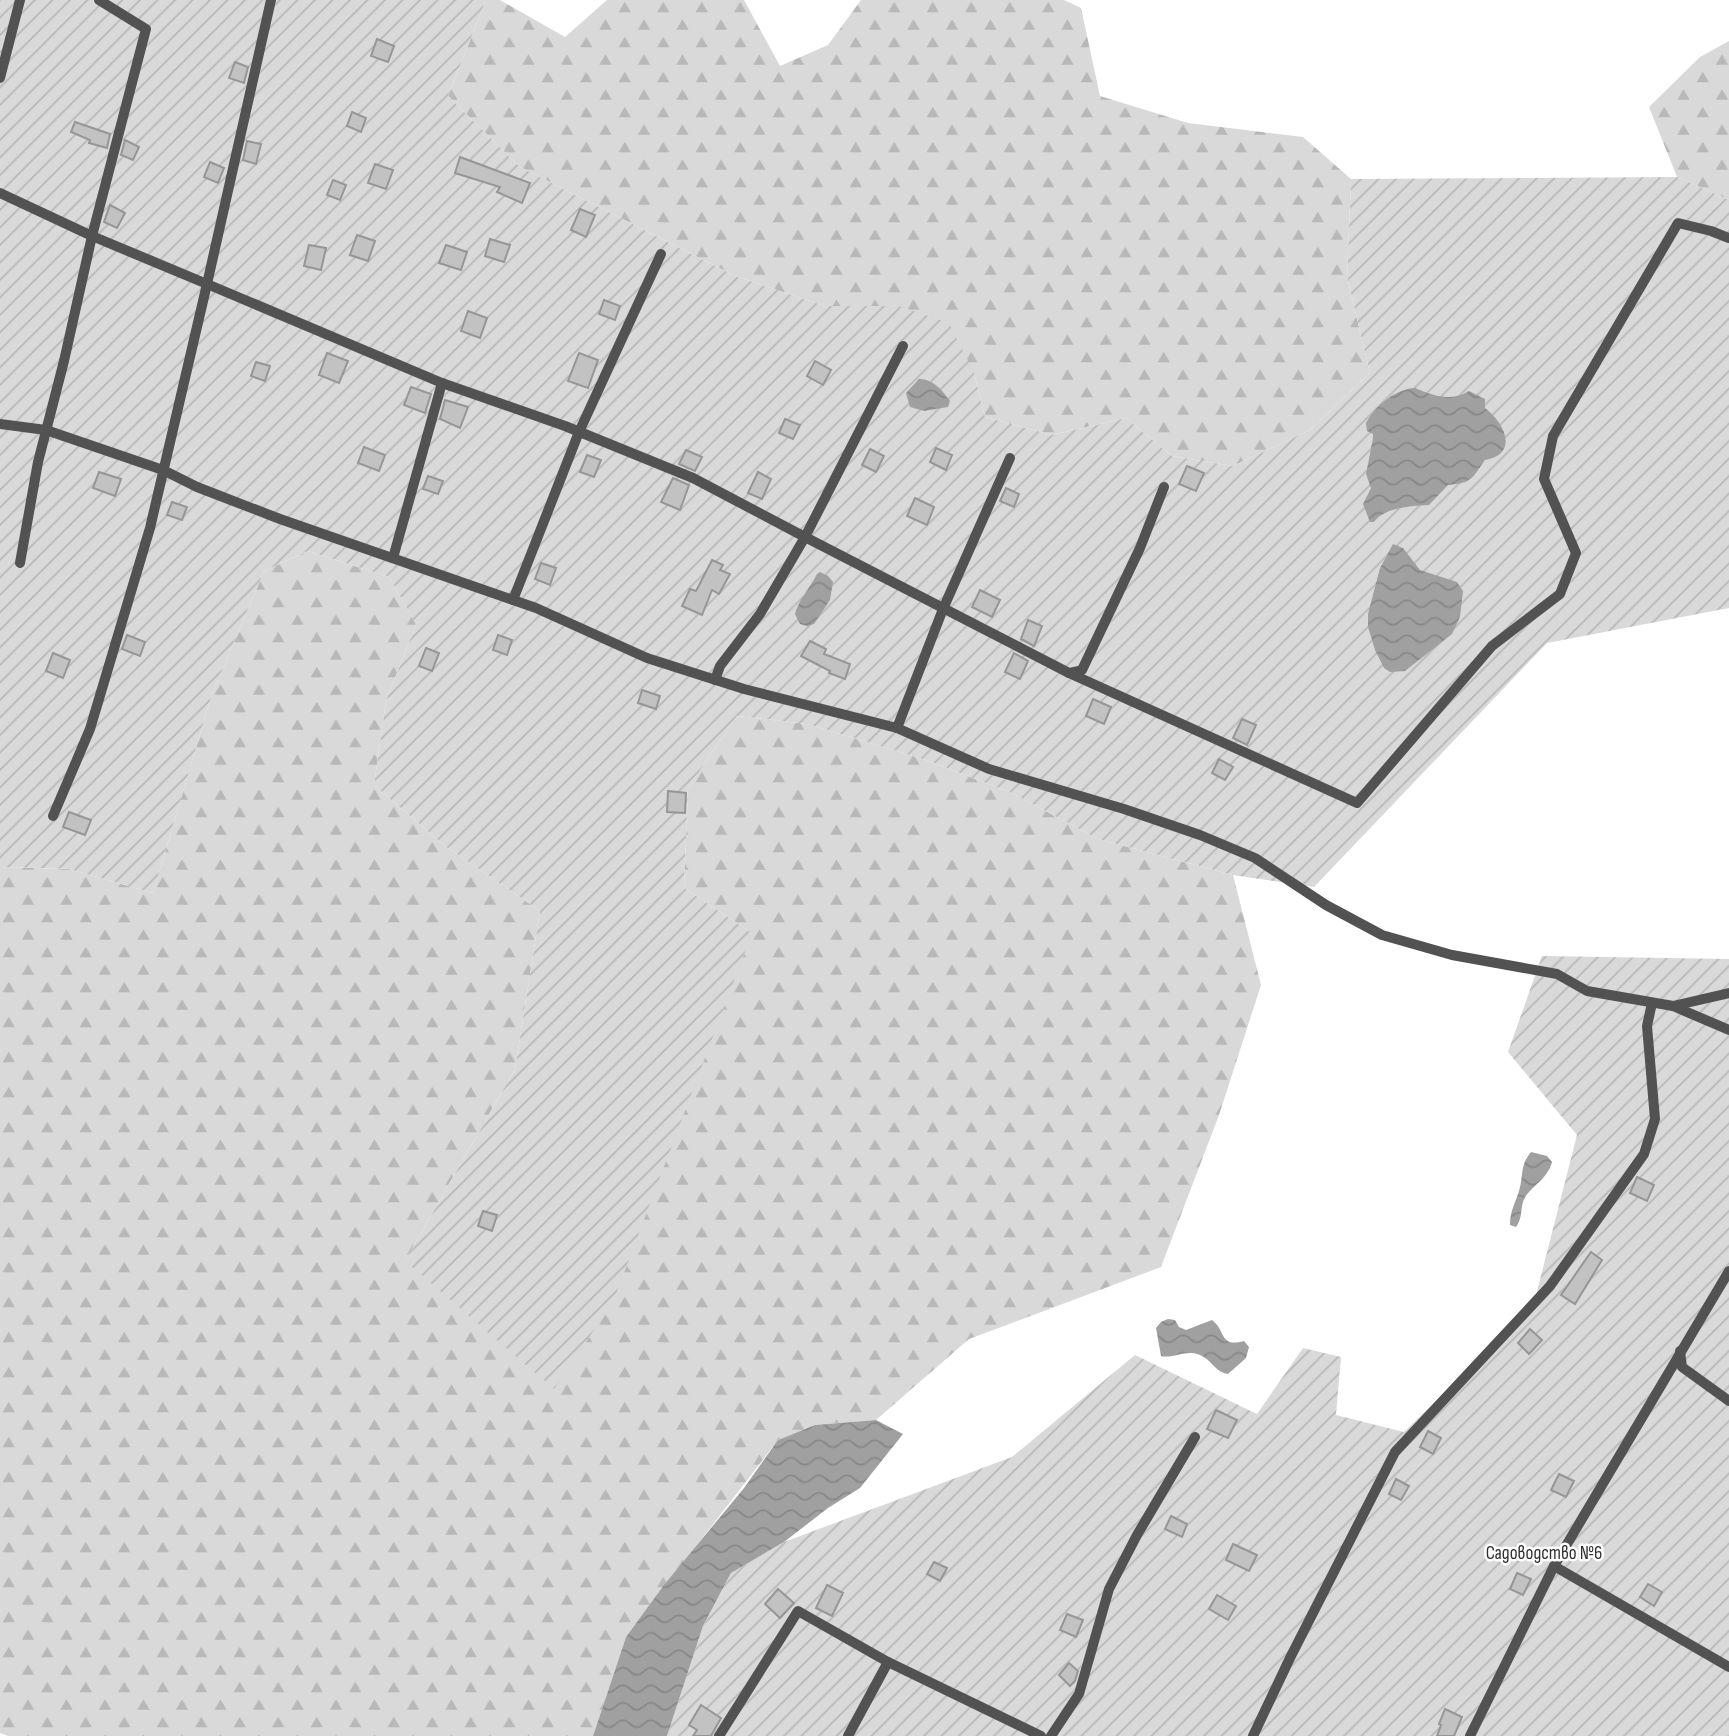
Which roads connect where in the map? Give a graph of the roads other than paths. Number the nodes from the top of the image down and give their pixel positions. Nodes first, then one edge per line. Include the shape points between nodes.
1 (20, 0) edge
2 (99, 0) edge
3 (271, 0) edge
4 (0, 78) edge
5 (0, 193) edge
6 (92, 236) junction
7 (1729, 238) edge
8 (661, 254) dead end
9 (207, 284) junction
10 (903, 346) dead end
11 (442, 383) junction
12 (0, 424) edge
13 (46, 430) junction
14 (579, 432) junction
15 (1010, 458) dead end
16 (163, 470) junction
17 (1164, 487) dead end
18 (805, 537) junction
19 (393, 558) junction
20 (20, 563) dead end
21 (513, 600) junction
22 (943, 609) junction
23 (1069, 673) junction
24 (715, 680) junction
25 (897, 729) junction
26 (53, 816) dead end
27 (1729, 993) edge
28 (1652, 1003) junction
29 (1673, 1006) junction
30 (1729, 1030) edge
31 (1729, 1271) edge
32 (1680, 1351) junction
33 (1729, 1401) edge
34 (1195, 1437) dead end
35 (1554, 1566) junction
36 (888, 1662) junction
37 (1729, 1667) edge
38 (719, 1736) edge
39 (848, 1736) edge
40 (1041, 1736) edge
41 (1051, 1736) edge
42 (1253, 1736) edge
43 (1470, 1736) edge

1 - 4 lane
2 - 6 lane via 146,29
3 - 9 lane
5 - 6 lane
6 - 9 lane
6 - 13 lane
7 - 23 lane via 1678,223 1553,436 1544,479 1576,553 1559,594 1492,646 1357,803
8 - 14 lane
9 - 11 lane
9 - 16 lane
10 - 18 lane
11 - 14 lane
11 - 19 lane
12 - 13 lane
13 - 16 lane
13 - 20 lane
14 - 18 lane via 693,478
14 - 21 lane
15 - 22 lane
16 - 19 lane via 209,492
16 - 26 lane via 90,729
17 - 23 lane via 1082,670
18 - 22 lane
18 - 24 lane
19 - 21 lane
21 - 24 lane via 647,658
22 - 23 lane
22 - 25 lane
24 - 25 lane
25 - 28 lane via 989,769 1124,809 1255,858 1382,935 1452,955 1557,974 1587,991
27 - 29 lane
28 - 29 lane
28 - 42 lane via 1647,1026 1655,1119 1644,1154 1550,1286 1395,1452
29 - 30 lane
31 - 32 lane
32 - 33 lane via 1682,1367
32 - 35 lane
34 - 41 lane via 1109,1589 1079,1695
35 - 37 lane
35 - 43 lane
36 - 38 lane via 798,1611
36 - 39 lane
36 - 40 lane

